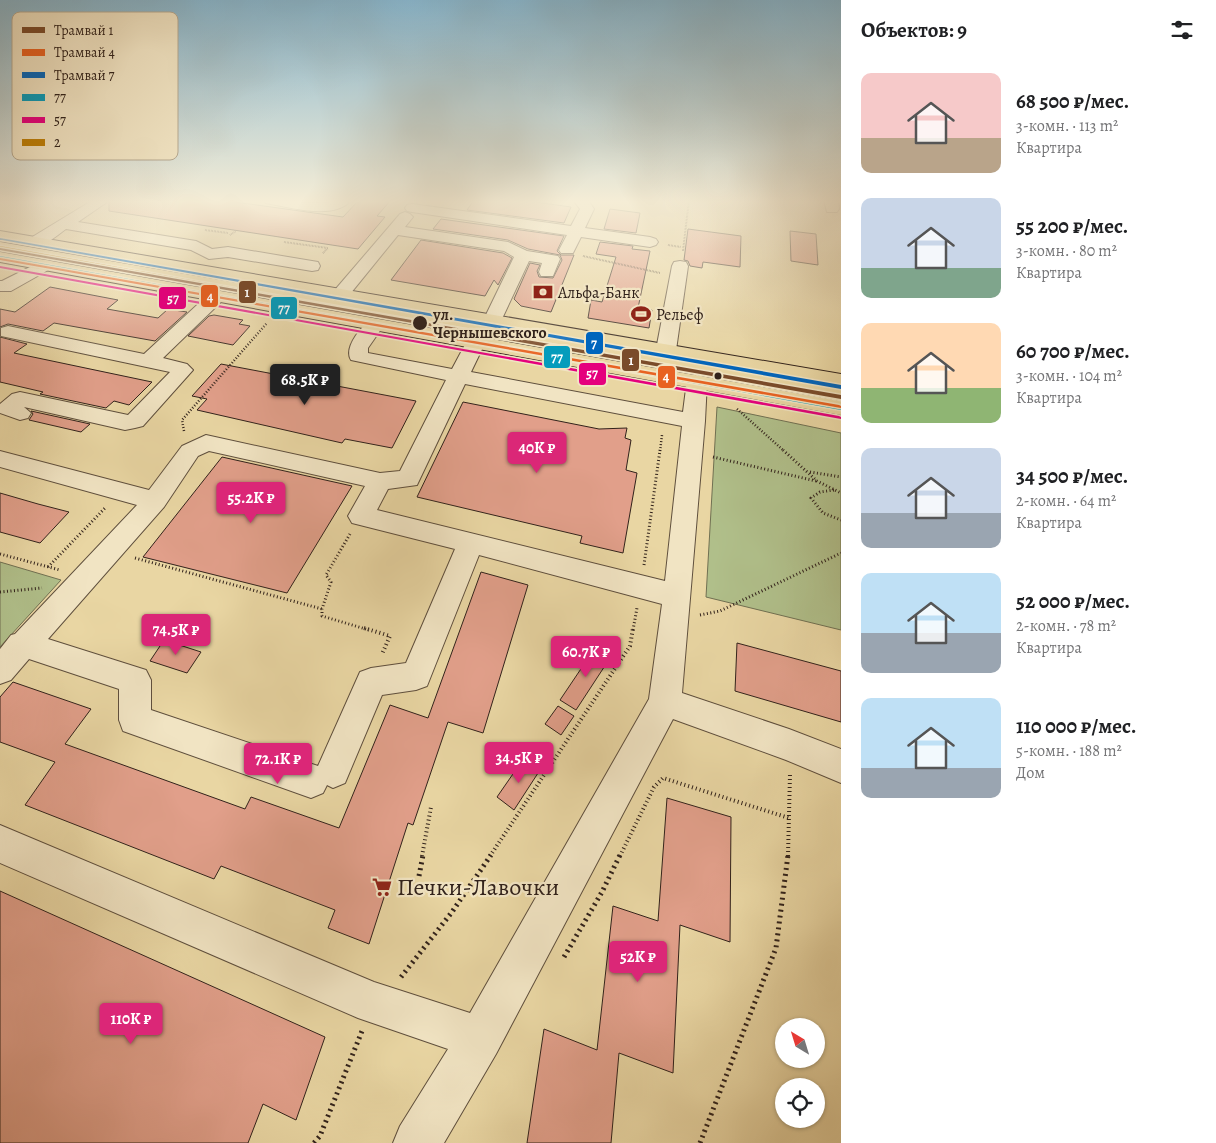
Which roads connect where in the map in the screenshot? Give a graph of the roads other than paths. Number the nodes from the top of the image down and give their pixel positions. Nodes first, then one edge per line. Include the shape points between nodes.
1 (100, 253) edge
2 (215, 253) edge
3 (236, 253) edge
4 (375, 253) edge
5 (208, 254) joint
6 (523, 254) joint
7 (0, 257) edge
8 (44, 265) junction
9 (312, 266) dead end
10 (191, 269) junction
11 (679, 271) road end
12 (546, 272) dead end
13 (217, 273) junction
14 (0, 286) edge
15 (195, 293) junction
16 (340, 295) junction
17 (216, 297) junction
18 (492, 320) junction
19 (375, 325) junction
20 (8, 332) dead end
21 (475, 343) junction
22 (666, 350) junction
23 (148, 361) junction
24 (459, 377) junction
25 (841, 380) edge
26 (697, 381) junction
27 (13, 402) edge
28 (841, 408) edge
29 (683, 430) junction
30 (0, 459) edge
31 (380, 481) junction
32 (155, 501) junction
33 (472, 543) junction
34 (676, 608) junction
35 (22, 644) junction
36 (0, 670) edge
37 (665, 702) junction
38 (841, 766) edge
39 (0, 844) edge
40 (480, 1038) junction
41 (417, 1143) edge

1 - 10 main road
2 - 5 street
3 - 9 street
4 - 16 street
5 - 10 street
6 - 12 street via 552,259
6 - 18 street
7 - 8 main road
8 - 14 street via 5,287
8 - 15 main road
10 - 13 main road
11 - 22 street
13 - 15 main road
13 - 16 main road
15 - 17 main road
16 - 18 main road
17 - 19 main road
17 - 23 street
18 - 22 main road
19 - 21 main road
19 - 24 street via 358,348 358,356
20 - 23 street
21 - 24 street
21 - 26 main road
22 - 25 main road
23 - 27 street via 183,370 131,422
24 - 29 street
24 - 31 street via 408,480
26 - 28 main road
26 - 29 street
29 - 34 street
30 - 32 street
31 - 32 street via 206,443 190,451
31 - 33 street via 361,516
32 - 35 street
33 - 34 street via 641,587
33 - 35 street via 416,676 371,682 322,776 135,720 135,680
34 - 37 street
35 - 36 street
37 - 38 street
37 - 40 street
39 - 40 street via 373,1003
40 - 41 street

